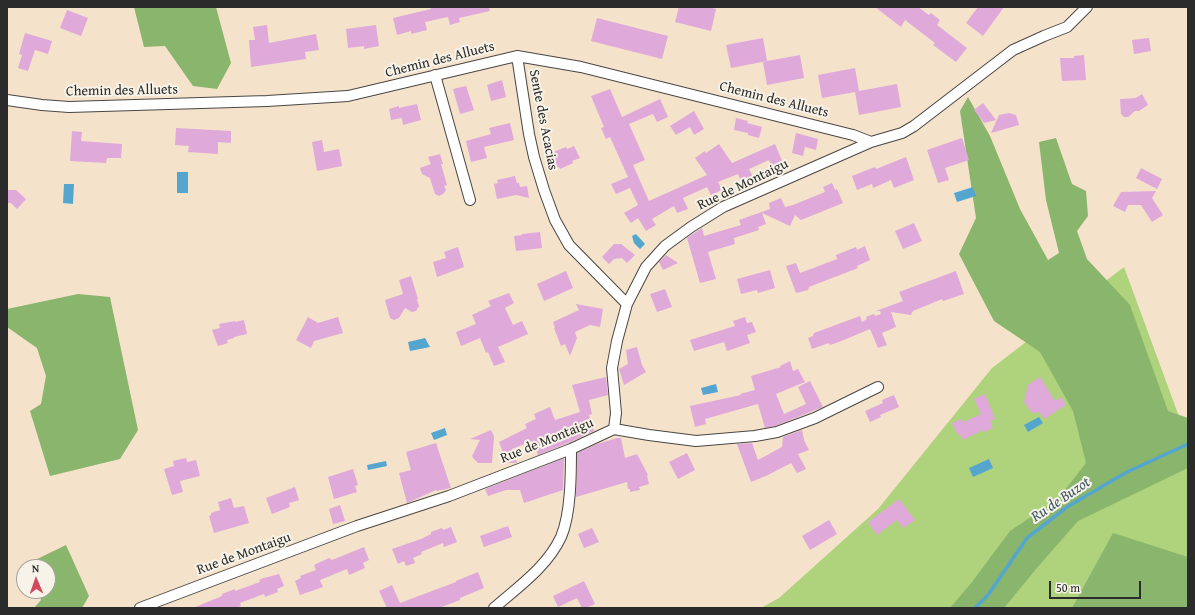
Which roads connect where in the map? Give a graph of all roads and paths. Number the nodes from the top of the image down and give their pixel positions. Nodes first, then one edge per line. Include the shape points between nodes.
1 (1087, 7) edge
2 (517, 56) junction
3 (435, 75) junction
4 (7, 100) edge
5 (871, 142) junction
6 (470, 200) dead end
7 (627, 304) junction
8 (878, 387) dead end
9 (614, 429) junction
10 (571, 449) junction
11 (158, 604) edge
12 (140, 608) edge
13 (494, 608) edge

1 - 5 street, Rue de Montaigu via 1067,27 1013,50 914,126
2 - 3 street, Chemin des Alluets
2 - 5 street, Chemin des Alluets via 581,68 699,96 853,135
2 - 7 street, Sente des Acacias via 534,157 555,220 569,245
3 - 4 street, Chemin des Alluets via 348,96 267,101 69,106
3 - 6 street
5 - 7 street, Rue de Montaigu via 722,207 691,227 665,246 646,267
7 - 9 street, Rue de Montaigu via 612,368 616,413
8 - 9 street via 815,418 777,432 755,436 701,441
9 - 10 street, Rue de Montaigu
10 - 11 street, Rue de Montaigu via 449,496 357,526
10 - 13 street via 568,511 561,536 547,560
11 - 12 street, Rue de Montaigu

